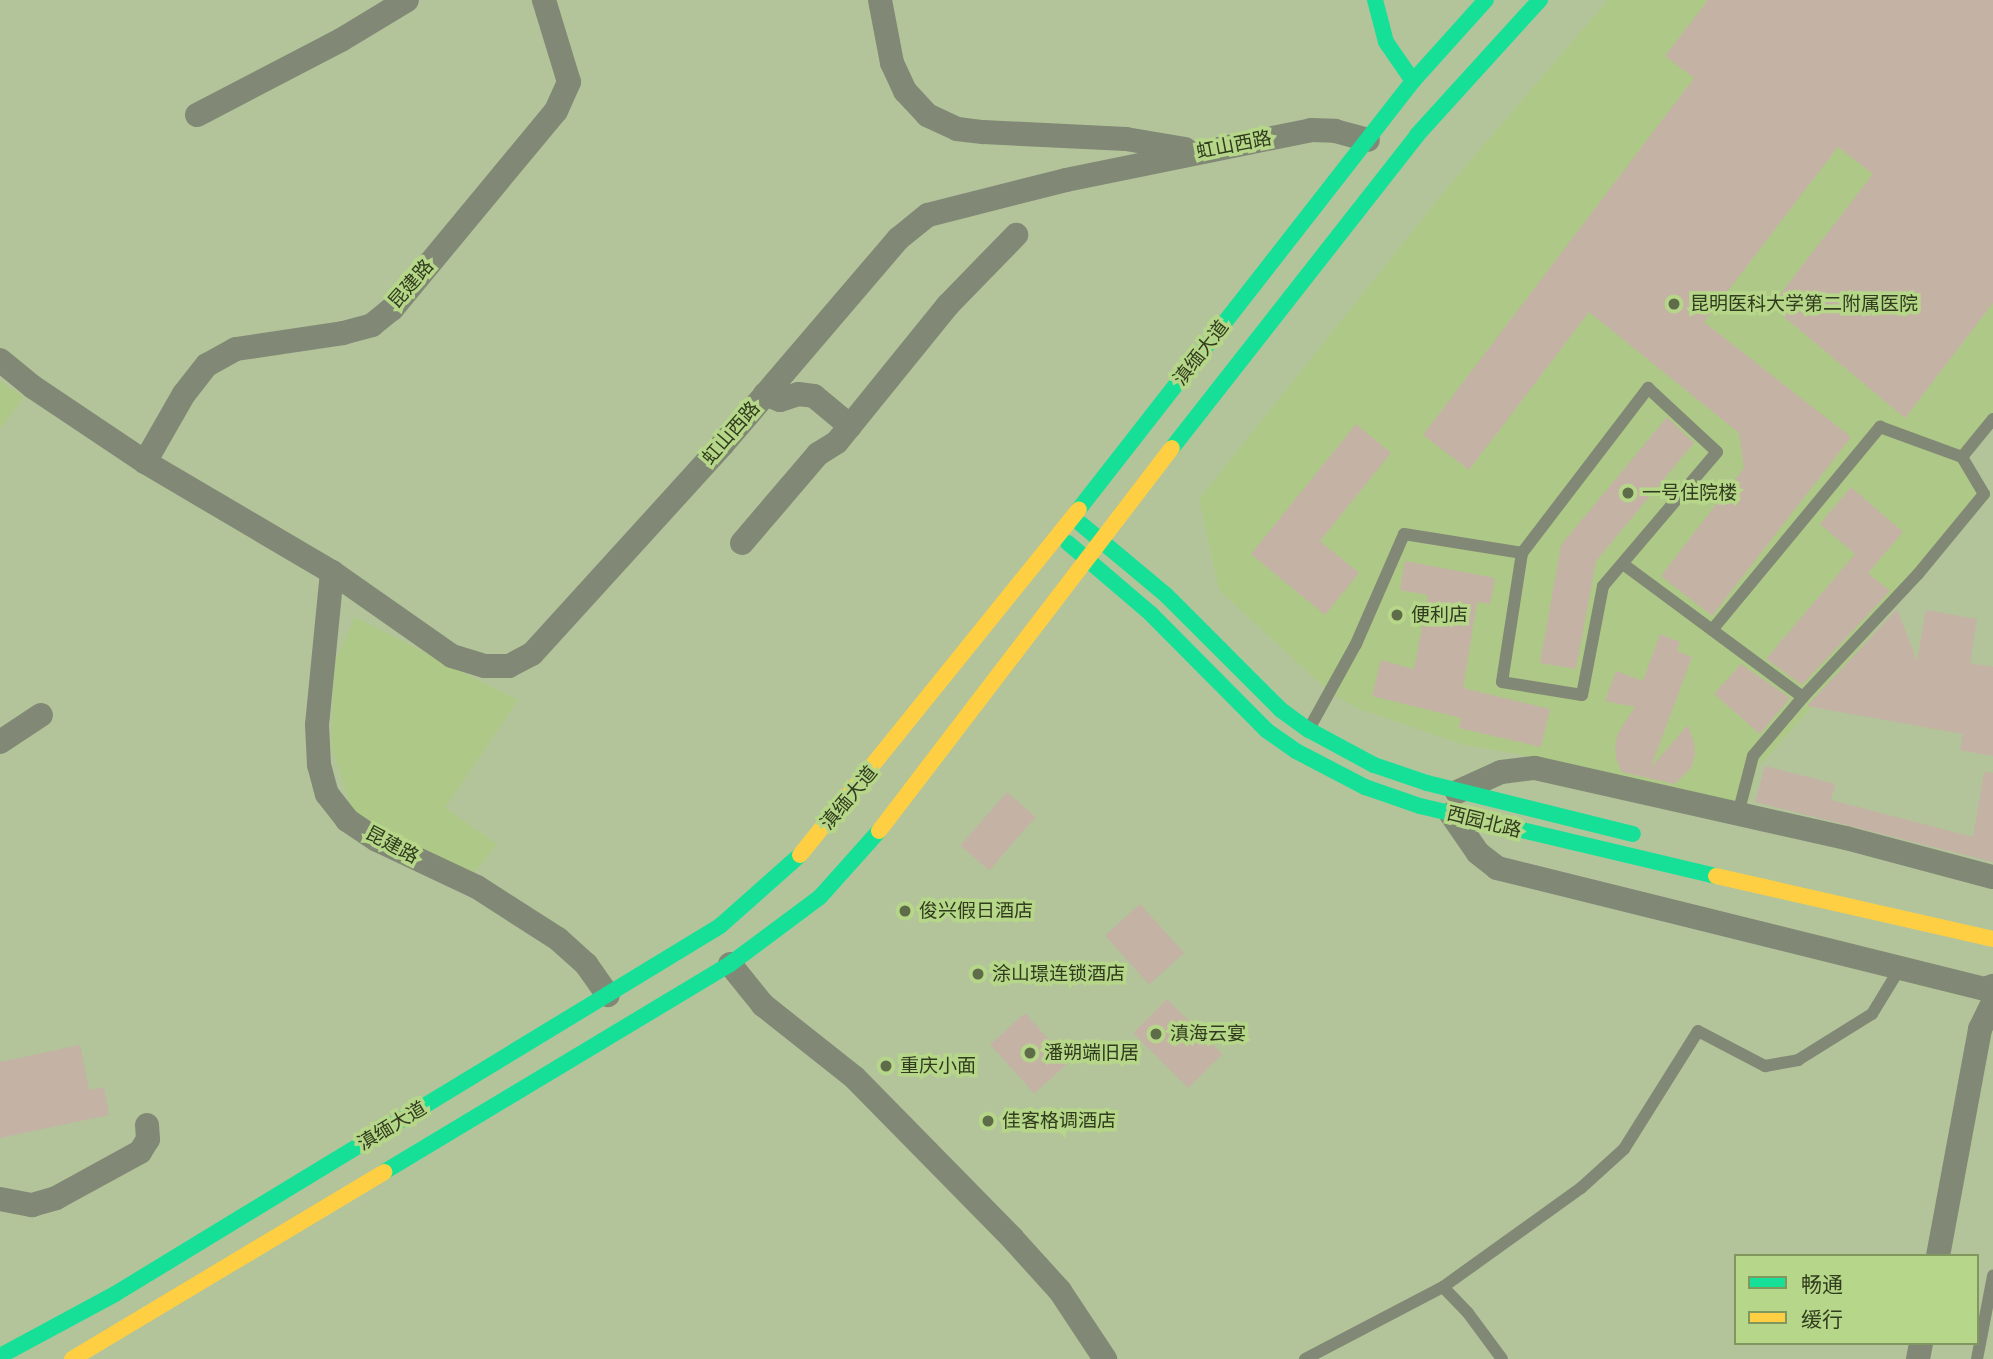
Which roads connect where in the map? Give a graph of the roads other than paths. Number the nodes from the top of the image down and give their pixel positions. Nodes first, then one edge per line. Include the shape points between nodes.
1 (407, 0) edge
2 (544, 0) edge
3 (880, 0) edge
4 (1375, 0) edge
5 (1486, 0) edge
6 (1540, 0) edge
7 (1413, 81) junction
8 (197, 115) dead end
9 (1368, 140) junction
10 (1199, 152) junction
11 (1016, 236) dead end
12 (0, 360) edge
13 (765, 394) junction
14 (1993, 419) edge
15 (850, 426) junction
16 (1962, 457) junction
17 (145, 462) junction
18 (1073, 517) junction
19 (1059, 535) junction
20 (1101, 540) junction
21 (742, 543) dead end
22 (1522, 554) junction
23 (1086, 559) junction
24 (1623, 564) junction
25 (332, 572) junction
26 (1712, 630) junction
27 (1803, 697) junction
28 (41, 715) dead end
29 (1309, 730) junction
30 (0, 741) edge
31 (1454, 803) junction
32 (1738, 814) junction
33 (1646, 837) dead end
34 (1993, 877) edge
35 (1993, 939) edge
36 (730, 964) junction
37 (1900, 968) junction
38 (1993, 986) edge
39 (608, 995) junction
40 (1993, 1002) edge
41 (1986, 1036) edge
42 (146, 1125) dead end
43 (0, 1199) edge
44 (1938, 1254) edge
45 (1993, 1276) edge
46 (1443, 1287) junction
47 (2, 1350) edge
48 (72, 1359) edge
49 (1105, 1359) edge
50 (1305, 1359) edge
51 (1502, 1359) edge
52 (1977, 1359) edge

1 - 8 street
2 - 17 street, 昆建路 via 569,82 556,111 392,309 372,325 236,349 207,365 184,394
3 - 10 street via 892,63 905,91 927,115 957,129 1126,139
4 - 7 main road via 1386,42
5 - 7 main road, 滇缅大道
6 - 20 main road, 滇缅大道 via 1417,135
7 - 9 main road, 滇缅大道
9 - 10 street, 虹山西路 via 1311,130
9 - 18 main road, 滇缅大道
10 - 13 street, 虹山西路 via 928,215 898,239
11 - 15 street via 948,305
12 - 17 street, 虹山西路
13 - 15 street via 780,400 798,394 814,396
13 - 25 street, 虹山西路 via 533,654 509,666 485,666 452,656
14 - 16 lane
15 - 21 street via 818,454
16 - 26 lane via 1880,427
16 - 27 lane via 1984,494 1918,575
17 - 25 street, 虹山西路
18 - 19 main road, 滇缅大道
18 - 20 main road, 西园北路
19 - 23 main road, 西园北路
19 - 39 main road, 滇缅大道 via 803,853 720,926
20 - 23 main road, 滇缅大道
20 - 29 main road, 西园北路 via 1166,594 1281,710
22 - 24 lane via 1502,682 1582,695 1603,586
22 - 24 lane via 1648,388 1717,453
22 - 29 lane via 1404,534 1356,644
23 - 31 main road, 西园北路 via 1151,614 1266,730 1296,751 1364,787
23 - 36 main road, 滇缅大道 via 898,810 820,897
24 - 26 lane
25 - 39 street, 昆建路 via 317,725 319,765 327,794 347,820 377,840 477,887 558,939 586,964
26 - 27 lane
27 - 32 lane via 1754,756
28 - 30 street
29 - 31 main road, 西园北路
31 - 32 street via 1501,772 1535,768
31 - 33 main road, 西园北路 via 1541,811
31 - 35 main road, 西园北路 via 1537,835
31 - 37 street via 1478,853 1497,868
32 - 34 street
36 - 48 main road, 滇缅大道
36 - 49 street via 763,1005 855,1078 1012,1238 1060,1291
37 - 38 street via 1984,989
37 - 46 lane via 1872,1014 1798,1060 1765,1066 1698,1031 1624,1149 1581,1188
39 - 47 main road, 滇缅大道 via 115,1294
40 - 41 street
41 - 44 street
42 - 43 street via 148,1139 140,1152 56,1198 32,1205
45 - 52 lane
46 - 50 lane
46 - 51 lane

